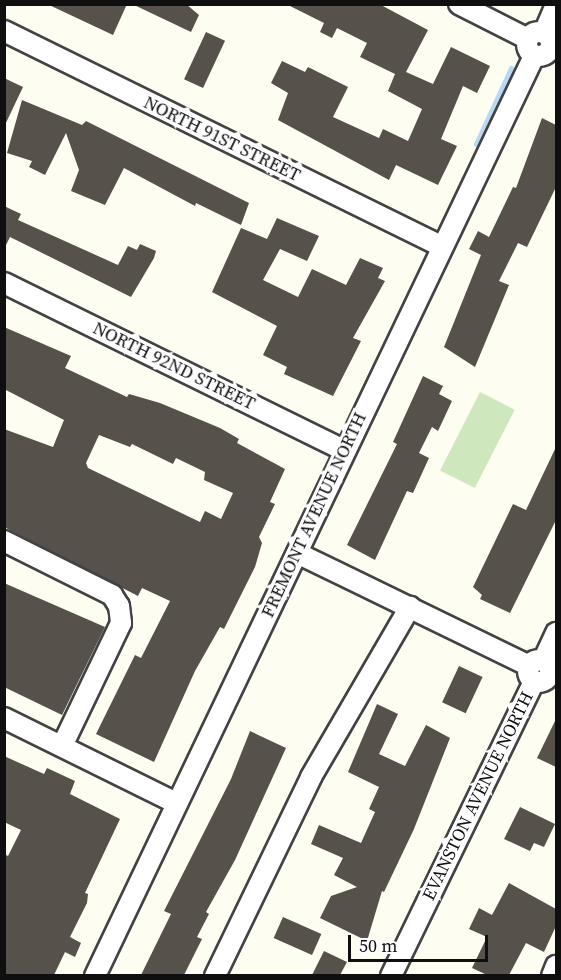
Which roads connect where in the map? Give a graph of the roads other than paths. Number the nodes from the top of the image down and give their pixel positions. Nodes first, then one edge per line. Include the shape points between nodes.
1 (459, 4) edge
2 (556, 5) edge
3 (4, 31) edge
4 (543, 46) edge
5 (440, 246) junction
6 (4, 283) edge
7 (343, 450) junction
8 (4, 541) edge
9 (297, 553) junction
10 (410, 608) junction
11 (556, 633) edge
12 (542, 673) edge
13 (4, 718) edge
14 (62, 746) junction
15 (176, 803) junction
16 (556, 966) edge
17 (95, 975) edge
18 (215, 975) edge
19 (391, 975) edge
20 (552, 975) edge

1 - 4 street
2 - 4 street, FREMONT AVENUE NORTH
3 - 5 street, NORTH 91ST STREET
4 - 5 street, FREMONT AVENUE NORTH
5 - 7 street, FREMONT AVENUE NORTH
6 - 7 street, NORTH 92ND STREET
7 - 9 street, FREMONT AVENUE NORTH
8 - 14 street via 112,595 119,606 121,623
9 - 10 street
9 - 15 street, FREMONT AVENUE NORTH
10 - 12 street
10 - 18 street via 311,777
11 - 12 street, EVANSTON AVENUE NORTH
12 - 19 street, EVANSTON AVENUE NORTH
13 - 14 street
14 - 15 street
15 - 17 street, FREMONT AVENUE NORTH
16 - 20 street

